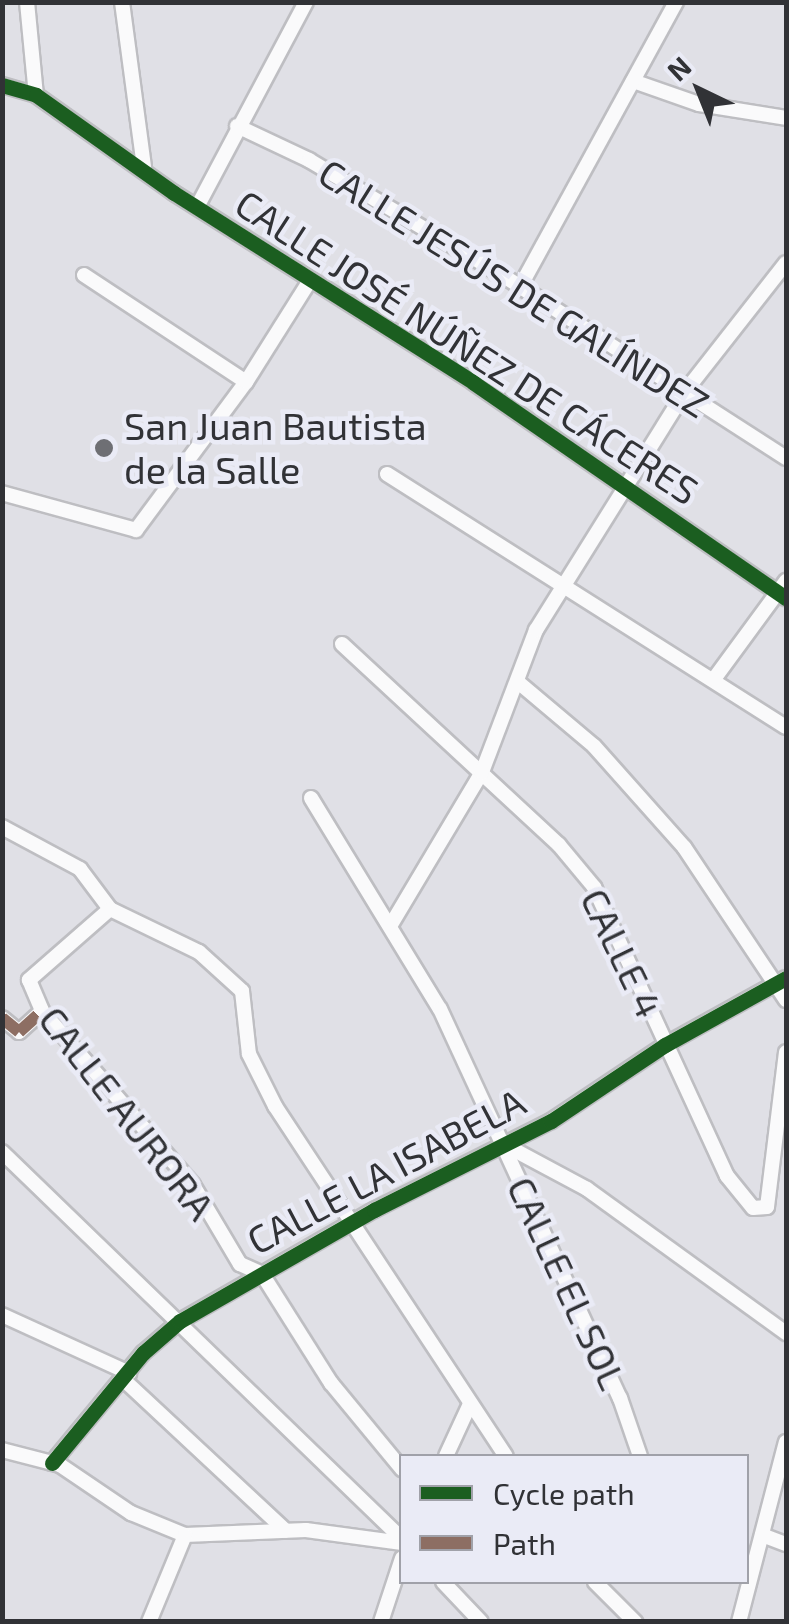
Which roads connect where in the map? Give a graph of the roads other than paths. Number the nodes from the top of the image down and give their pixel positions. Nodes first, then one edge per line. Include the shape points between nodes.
1 (27, 2) edge
2 (122, 2) edge
3 (306, 2) edge
4 (676, 2) edge
5 (633, 81) junction
6 (2, 85) edge
7 (36, 95) junction
8 (786, 118) edge
9 (238, 126) junction
10 (144, 167) junction
11 (197, 207) junction
12 (786, 263) edge
13 (84, 275) dead end
14 (309, 282) junction
15 (520, 287) junction
16 (246, 382) junction
17 (684, 393) junction
18 (786, 458) edge
19 (388, 474) dead end
20 (626, 486) junction
21 (2, 493) edge
22 (564, 586) junction
23 (784, 591) edge
24 (342, 644) dead end
25 (714, 678) junction
26 (518, 682) junction
27 (786, 727) edge
28 (482, 772) junction
29 (311, 798) dead end
30 (2, 827) edge
31 (110, 910) junction
32 (392, 923) junction
33 (782, 980) edge
34 (786, 1000) edge
35 (42, 1011) junction
36 (2, 1018) edge
37 (665, 1045) junction
38 (786, 1052) edge
39 (504, 1145) junction
40 (2, 1152) edge
41 (353, 1222) junction
42 (262, 1274) junction
43 (2, 1315) edge
44 (180, 1322) junction
45 (786, 1333) edge
46 (126, 1377) junction
47 (470, 1404) junction
48 (786, 1442) edge
49 (2, 1450) edge
50 (447, 1454) edge
51 (505, 1454) edge
52 (639, 1454) edge
53 (52, 1463) junction
54 (399, 1465) edge
55 (286, 1530) junction
56 (185, 1535) junction
57 (762, 1535) junction
58 (399, 1538) edge
59 (399, 1541) edge
60 (786, 1544) edge
61 (399, 1567) edge
62 (445, 1584) edge
63 (597, 1584) edge
64 (149, 1622) edge
65 (381, 1622) edge
66 (481, 1622) edge
67 (635, 1622) edge
68 (739, 1622) edge

1 - 7 street
2 - 10 street
3 - 9 street
4 - 5 street
5 - 8 street via 699,104
5 - 15 street
6 - 7 street, CALLE JOSÉ NÚÑEZ DE CÁCERES
7 - 10 street, CALLE JOSÉ NÚÑEZ DE CÁCERES
9 - 11 street
9 - 15 street, CALLE JESÚS DE GALÍNDEZ via 309,160
10 - 11 street, CALLE JOSÉ NÚÑEZ DE CÁCERES
11 - 14 street, CALLE JOSÉ NÚÑEZ DE CÁCERES
12 - 17 street
13 - 16 street
14 - 16 street
14 - 20 street, CALLE JOSÉ NÚÑEZ DE CÁCERES
15 - 17 street, CALLE JESÚS DE GALÍNDEZ
16 - 21 street via 136,530
17 - 18 street, CALLE JESÚS DE GALÍNDEZ
17 - 20 street
19 - 22 street
20 - 22 street
20 - 23 street, CALLE JOSÉ NÚÑEZ DE CÁCERES
22 - 25 street
22 - 26 street via 536,630
23 - 25 street
24 - 28 street, CALLE 4
25 - 27 street
26 - 28 street
26 - 33 street via 594,746 684,847
28 - 32 street
28 - 37 street, CALLE 4 via 594,886
29 - 32 street, CALLE EL SOL
30 - 31 street via 80,869
31 - 35 street, CALLE AURORA via 29,980
31 - 41 street via 199,952 242,991 249,1054 258,1074
32 - 39 street, CALLE EL SOL
33 - 34 street
33 - 37 street, CALLE LA ISABELA
35 - 36 street via 19,1032
35 - 42 street, CALLE AURORA via 193,1185 240,1264
37 - 38 street, CALLE 4 via 727,1176 753,1208 767,1206
37 - 39 street, CALLE LA ISABELA
39 - 41 street, CALLE LA ISABELA
39 - 45 street via 588,1188
39 - 52 street, CALLE EL SOL
40 - 44 street
41 - 42 street, CALLE LA ISABELA
41 - 47 street
42 - 44 street, CALLE LA ISABELA
42 - 54 street, CALLE AURORA via 331,1382
43 - 46 street
44 - 46 street, CALLE LA ISABELA
44 - 58 street
46 - 53 street, CALLE LA ISABELA
46 - 55 street
47 - 50 street
47 - 51 street
48 - 57 street
49 - 53 street
53 - 56 street via 132,1514
55 - 56 street
55 - 59 street
56 - 64 street
57 - 60 street
57 - 68 street
61 - 65 street
62 - 66 street
63 - 67 street

